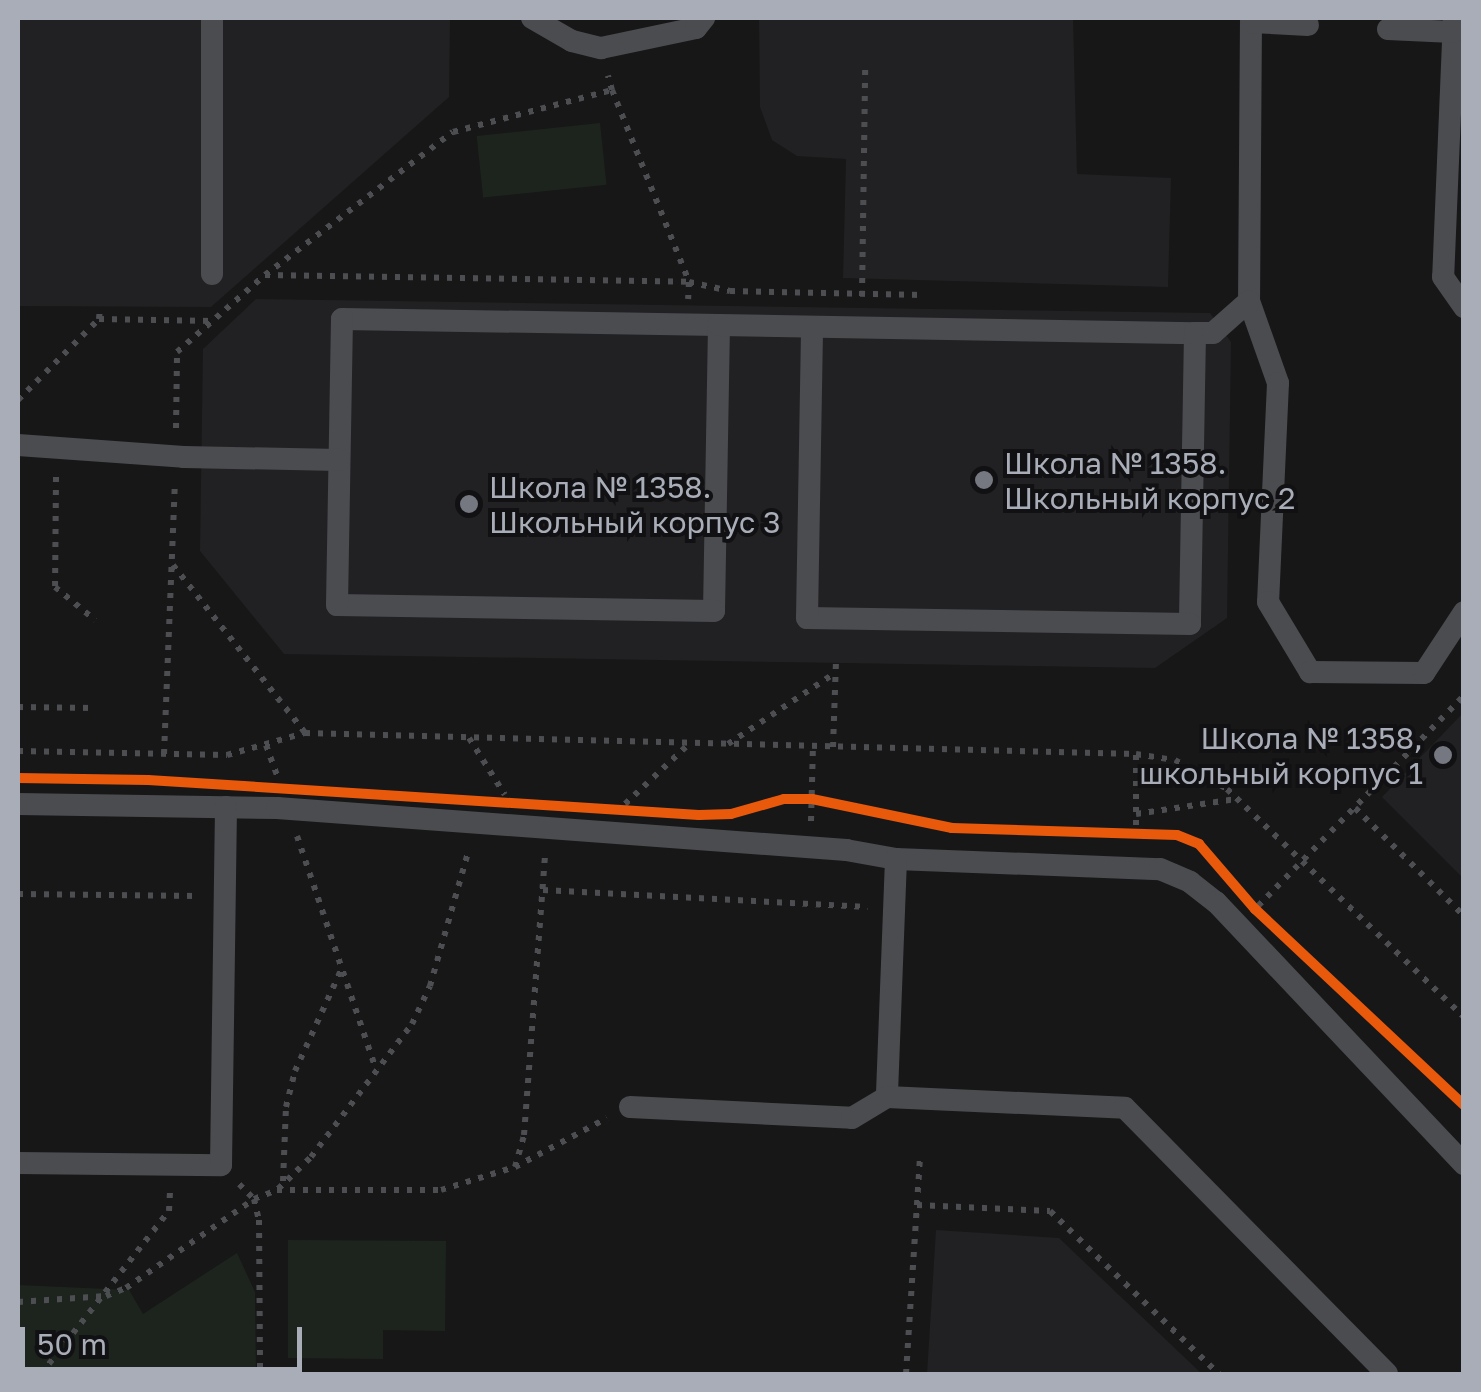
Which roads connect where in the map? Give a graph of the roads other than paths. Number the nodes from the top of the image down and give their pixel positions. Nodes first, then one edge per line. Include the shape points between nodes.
1 (212, 18) edge
2 (532, 18) edge
3 (704, 18) edge
4 (1251, 20) edge
5 (1308, 25) dead end
6 (1454, 25) edge
7 (1388, 29) dead end
8 (212, 274) dead end
9 (1249, 300) junction
10 (1464, 308) edge
11 (719, 325) junction
12 (812, 327) junction
13 (1195, 333) junction
14 (18, 445) edge
15 (339, 460) junction
16 (1464, 612) edge
17 (18, 804) edge
18 (226, 807) junction
19 (896, 859) junction
20 (888, 1097) junction
21 (630, 1107) road end
22 (18, 1163) edge
23 (1464, 1164) edge
24 (1387, 1374) edge

1 - 8 lane
2 - 3 lane via 572,41 601,48 696,28
4 - 5 lane
4 - 9 lane
6 - 7 lane
6 - 10 lane via 1443,277
9 - 13 lane via 1213,333
9 - 16 lane via 1278,383 1268,602 1310,672 1424,673
11 - 12 lane
11 - 15 lane via 342,319
11 - 15 lane via 714,611 337,605
12 - 13 lane
12 - 13 lane via 807,618 1152,624 1190,624
14 - 15 lane
17 - 18 lane
18 - 19 lane via 285,799
18 - 22 lane via 221,1165
19 - 20 lane
19 - 23 lane via 1135,866 1190,882
20 - 21 lane via 852,1118
20 - 24 lane via 1125,1108

